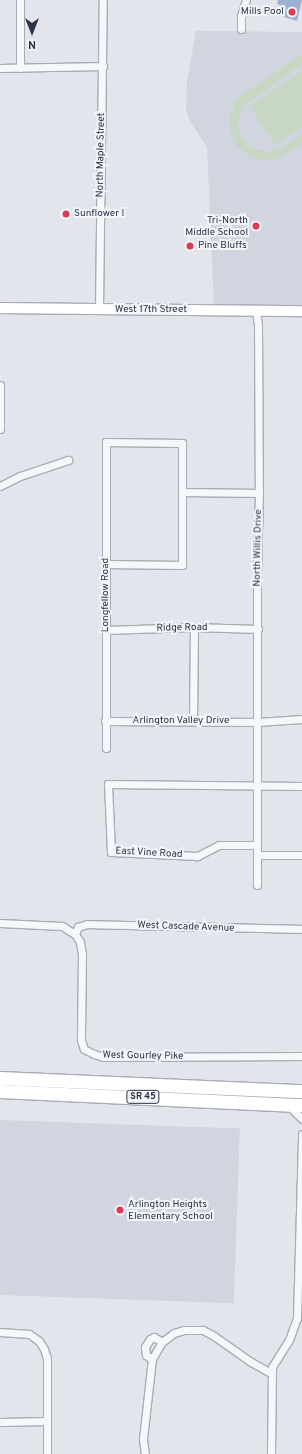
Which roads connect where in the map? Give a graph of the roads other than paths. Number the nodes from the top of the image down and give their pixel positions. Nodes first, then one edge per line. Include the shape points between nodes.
1 (20, 0) edge
2 (103, 0) edge
3 (246, 0) edge
4 (240, 29) dead end
5 (103, 66) junction
6 (0, 68) edge
7 (20, 68) junction
8 (0, 308) edge
9 (99, 309) junction
10 (256, 310) junction
11 (302, 311) edge
12 (0, 385) edge
13 (0, 429) edge
14 (68, 460) dead end
15 (0, 486) edge
16 (182, 492) junction
17 (259, 493) junction
18 (106, 564) junction
19 (194, 627) junction
20 (258, 629) junction
21 (106, 630) junction
22 (302, 720) edge
23 (106, 721) junction
24 (194, 721) junction
25 (257, 722) junction
26 (106, 748) dead end
27 (256, 786) junction
28 (302, 786) edge
29 (257, 846) junction
30 (257, 855) junction
31 (302, 855) edge
32 (257, 885) dead end
33 (0, 923) edge
34 (302, 929) edge
35 (75, 934) junction
36 (302, 1056) edge
37 (0, 1078) edge
38 (125, 1084) junction
39 (0, 1091) edge
40 (302, 1091) edge
41 (105, 1096) junction
42 (286, 1104) junction
43 (302, 1104) edge
44 (302, 1119) edge
45 (302, 1134) edge
46 (0, 1332) edge
47 (162, 1342) junction
48 (152, 1359) junction
49 (271, 1373) junction
50 (47, 1421) junction
51 (0, 1422) edge
52 (47, 1454) edge
53 (145, 1454) edge
54 (271, 1454) edge

1 - 7 street
2 - 5 street, North Maple Street
3 - 4 street via 240,16
5 - 7 street
5 - 9 street, North Maple Street
6 - 7 street
8 - 9 main road, West 17th Street
9 - 10 main road, West 17th Street
10 - 11 main road, West 17th Street
10 - 17 street, North Willis Drive
12 - 13 street
14 - 15 street via 20,476
16 - 17 street
16 - 18 street via 182,565
16 - 18 street, Longfellow Road via 182,443 106,442
17 - 20 street, North Willis Drive
18 - 21 street, Longfellow Road
19 - 20 street, Ridge Road
19 - 21 street, Ridge Road
19 - 24 street
20 - 25 street, North Willis Drive
21 - 23 street, Longfellow Road
22 - 25 street, Arlington Valley Drive
23 - 24 street, Arlington Valley Drive
23 - 26 street, Longfellow Road
24 - 25 street, Arlington Valley Drive
25 - 27 street, North Willis Drive
27 - 28 street
27 - 29 street, North Willis Drive
27 - 29 street, East Vine Road via 108,784 111,852 197,856 219,845
29 - 30 street, North Willis Drive
30 - 31 street
30 - 32 street, North Willis Drive
33 - 35 street via 58,925
34 - 35 street, West Cascade Avenue via 86,924 78,927
35 - 36 street, West Gourley Pike via 80,942 82,954 81,1040 84,1048 94,1054 103,1057
37 - 38 highway, SR 45
38 - 40 highway, SR 45
38 - 41 highway via 111,1090
39 - 41 highway, SR 45
41 - 42 highway, SR 45
42 - 43 highway, SR 45
42 - 44 street
45 - 49 street via 296,1318 294,1329
46 - 50 street via 25,1333 39,1341 47,1358
47 - 48 street
47 - 48 street via 150,1339 145,1347 146,1355
47 - 49 street via 174,1333 184,1330 204,1330
48 - 53 street via 143,1439
49 - 54 street
50 - 51 street
50 - 52 street

